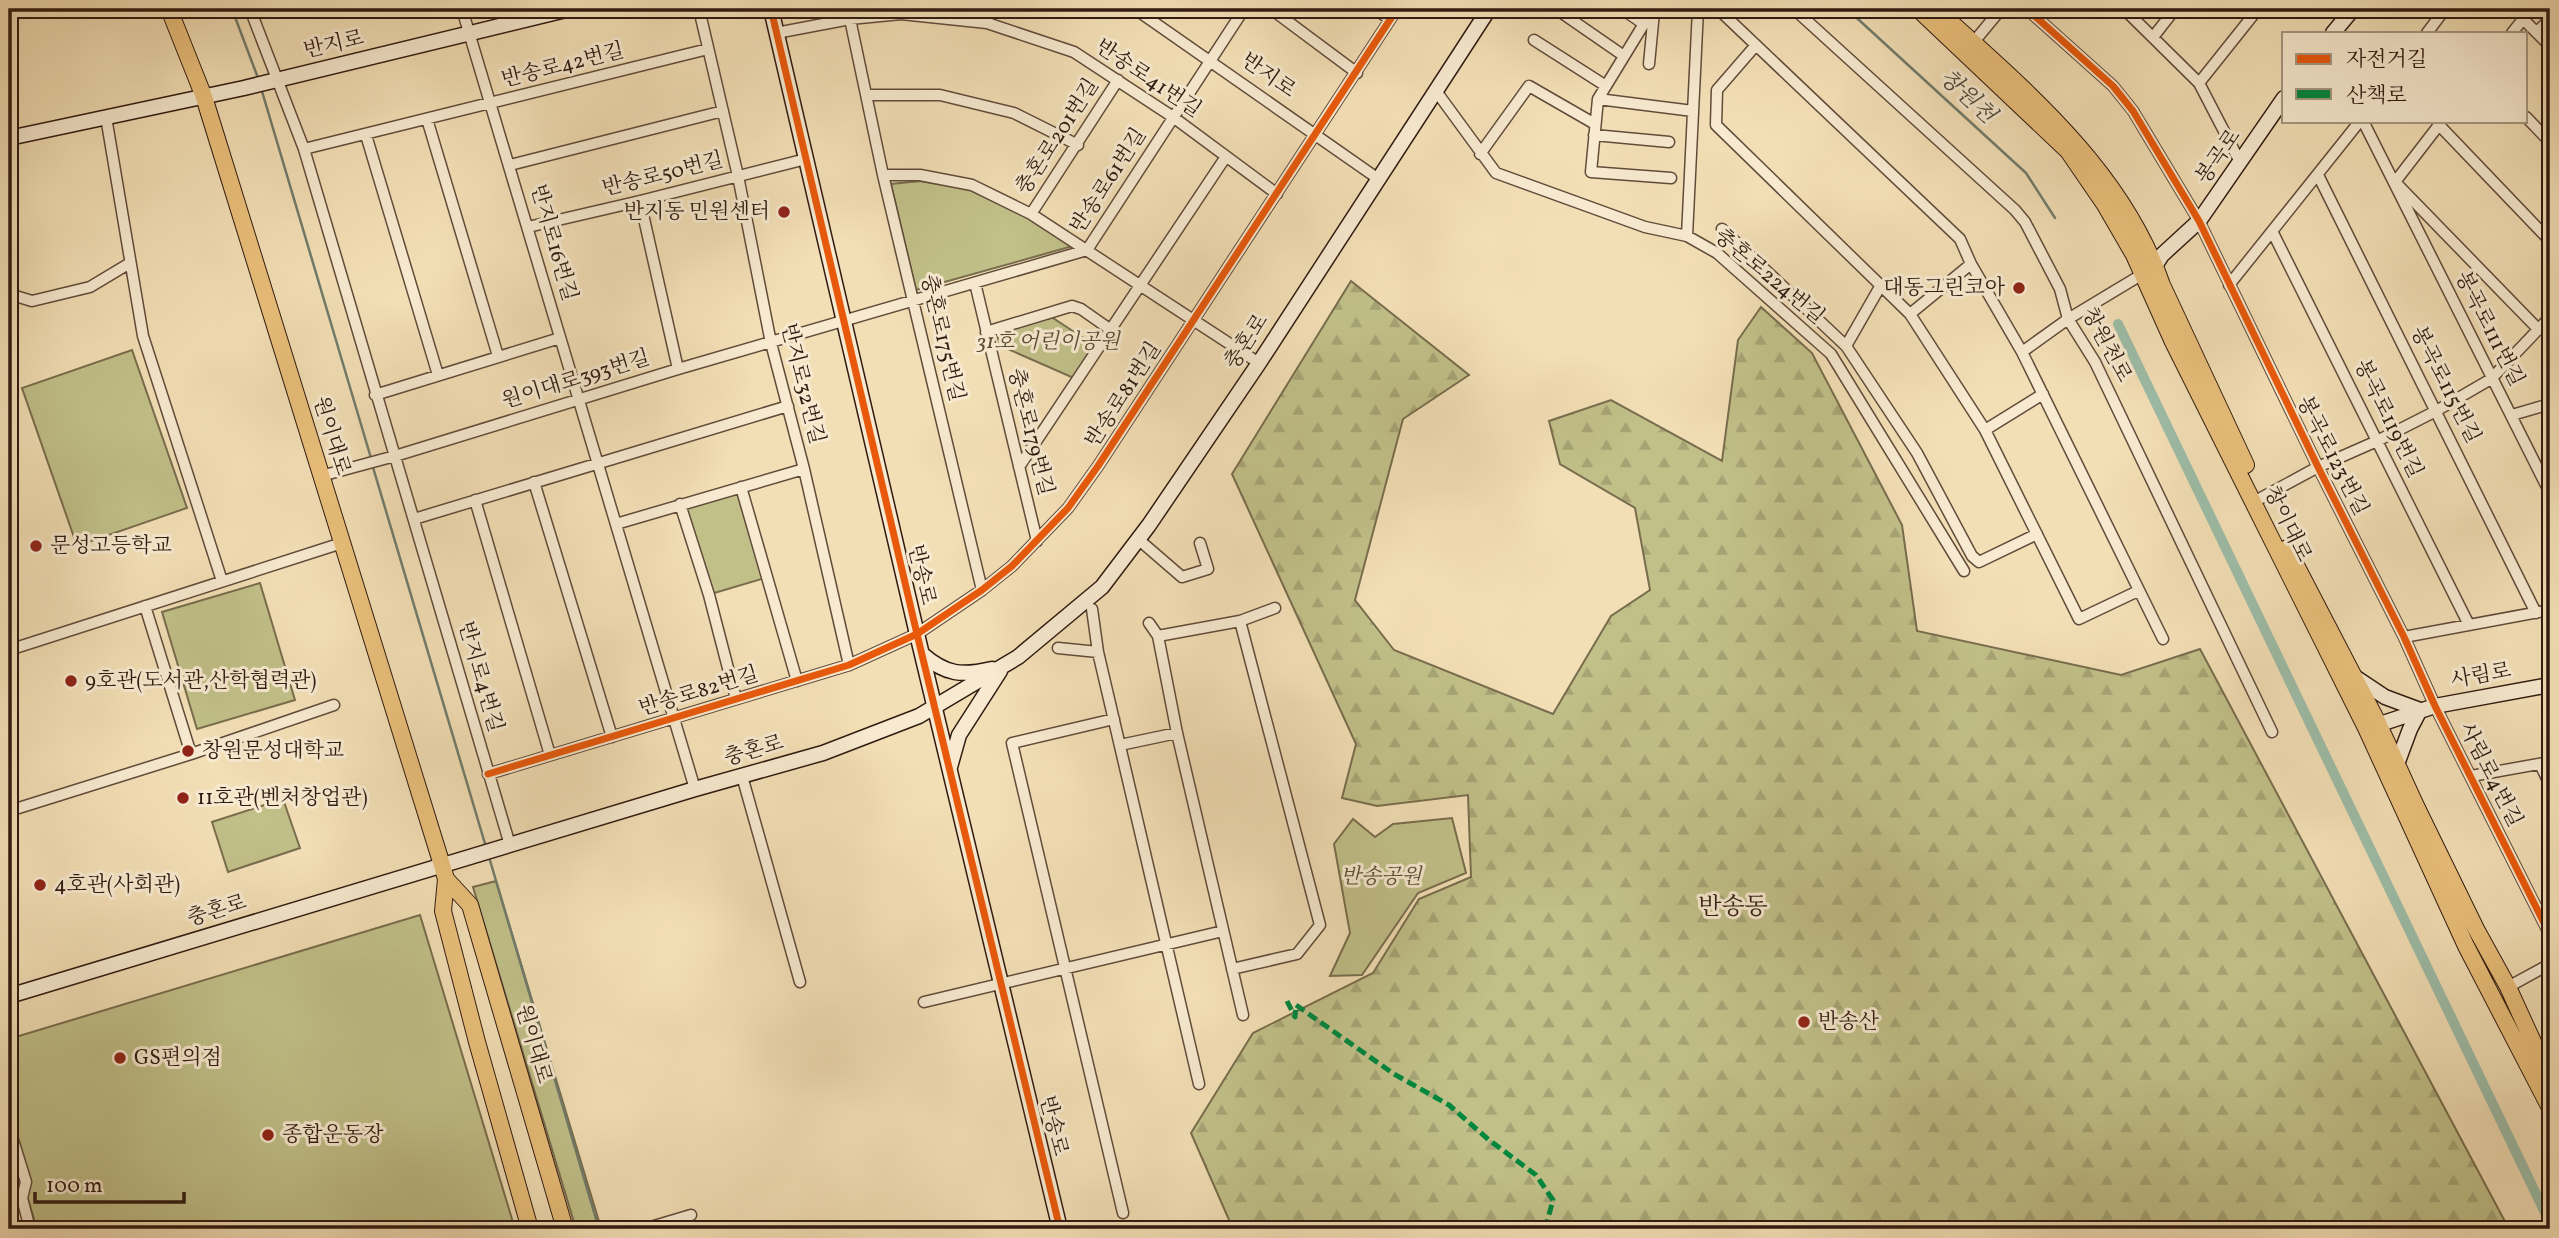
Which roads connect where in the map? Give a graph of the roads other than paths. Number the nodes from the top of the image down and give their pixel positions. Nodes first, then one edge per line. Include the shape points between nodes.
1 (169, 9) edge
2 (269, 9) edge
3 (462, 9) edge
4 (570, 9) edge
5 (699, 9) edge
6 (771, 9) edge
7 (990, 9) edge
8 (1135, 9) edge
9 (1244, 9) edge
10 (1271, 9) edge
11 (1375, 9) edge
12 (1397, 9) edge
13 (1489, 9) edge
14 (1556, 9) edge
15 (1622, 9) edge
16 (1654, 9) edge
17 (1698, 9) edge
18 (1718, 9) edge
19 (1794, 9) edge
20 (1917, 9) edge
21 (1936, 9) edge
22 (2001, 9) edge
23 (2027, 9) edge
24 (2124, 9) edge
25 (2175, 9) edge
26 (2258, 9) edge
27 (2353, 9) edge
28 (2445, 9) edge
29 (2513, 9) edge
30 (251, 11) edge
31 (850, 19) junction
32 (1390, 19) junction
33 (2523, 19) junction
34 (2550, 19) edge
35 (987, 23) junction
36 (1644, 24) junction
37 (2334, 32) edge
38 (2428, 32) edge
39 (2513, 32) edge
40 (2537, 32) junction
41 (776, 33) junction
42 (470, 34) junction
43 (2154, 36) junction
44 (1534, 40) dead end
45 (1973, 43) junction
46 (1756, 45) junction
47 (2550, 46) edge
48 (708, 49) junction
49 (1624, 56) junction
50 (1210, 61) junction
51 (1649, 64) dead end
52 (1357, 73) junction
53 (1118, 80) junction
54 (275, 81) junction
55 (2199, 83) junction
56 (1606, 86) junction
57 (1436, 91) junction
58 (866, 95) junction
59 (204, 97) junction
60 (1598, 99) junction
61 (2282, 102) edge
62 (491, 104) junction
63 (723, 111) junction
64 (1693, 111) junction
65 (106, 117) junction
66 (1173, 117) junction
67 (427, 119) junction
68 (2528, 119) edge
69 (2361, 122) edge
70 (2363, 122) edge
71 (2440, 123) edge
72 (1595, 130) junction
73 (366, 135) junction
74 (1316, 135) junction
75 (9, 138) edge
76 (1669, 142) dead end
77 (2550, 142) edge
78 (1078, 145) junction
79 (304, 149) junction
80 (1480, 154) junction
81 (1226, 158) junction
82 (806, 159) junction
83 (2240, 162) junction
84 (510, 165) junction
85 (2318, 174) junction
86 (883, 175) junction
87 (738, 176) junction
88 (1377, 178) junction
89 (1671, 178) dead end
90 (2395, 182) junction
91 (1277, 194) junction
92 (640, 201) junction
93 (1031, 214) junction
94 (2200, 221) junction
95 (528, 226) junction
96 (1722, 229) dead end
97 (2272, 231) junction
98 (1688, 236) junction
99 (2550, 241) edge
100 (1087, 250) junction
101 (130, 263) junction
102 (1971, 264) junction
103 (2149, 270) junction
104 (975, 283) junction
105 (1141, 285) junction
106 (1881, 285) junction
107 (2229, 285) junction
108 (9, 294) edge
109 (913, 301) junction
110 (1910, 314) junction
111 (2072, 316) junction
112 (2550, 317) edge
113 (1195, 320) junction
114 (843, 321) junction
115 (1111, 330) junction
116 (2539, 330) junction
117 (986, 332) junction
118 (560, 338) junction
119 (771, 342) junction
120 (1846, 346) junction
121 (2022, 352) junction
122 (498, 356) junction
123 (1259, 363) junction
124 (678, 369) junction
125 (438, 375) junction
126 (2491, 379) junction
127 (2043, 394) junction
128 (375, 395) junction
129 (579, 400) junction
130 (2550, 404) edge
131 (788, 406) junction
132 (2437, 411) junction
133 (2512, 415) junction
134 (1985, 430) junction
135 (2377, 441) junction
136 (395, 456) junction
137 (597, 463) junction
138 (1019, 467) junction
139 (2318, 467) junction
140 (804, 469) junction
141 (2546, 474) edge
142 (321, 476) junction
143 (534, 482) junction
144 (741, 488) junction
145 (2550, 493) edge
146 (2261, 498) junction
147 (475, 500) junction
148 (681, 504) junction
149 (414, 519) junction
150 (616, 524) junction
151 (2037, 534) junction
152 (1138, 539) junction
153 (1037, 541) junction
154 (1200, 542) dead end
155 (342, 543) junction
156 (1964, 570) dead end
157 (222, 581) junction
158 (982, 590) junction
159 (2138, 591) junction
160 (145, 606) junction
161 (1275, 608) dead end
162 (1093, 609) dead end
163 (2550, 610) edge
164 (2536, 613) junction
165 (1240, 621) junction
166 (1149, 623) dead end
167 (2469, 625) junction
168 (917, 634) junction
169 (1158, 636) junction
170 (2404, 637) junction
171 (2163, 639) dead end
172 (1058, 648) dead end
173 (9, 650) edge
174 (1098, 652) junction
175 (922, 654) junction
176 (849, 665) junction
177 (1004, 667) junction
178 (2355, 677) junction
179 (797, 681) junction
180 (2550, 685) edge
181 (736, 699) junction
182 (334, 705) dead end
183 (2435, 706) junction
184 (935, 709) junction
185 (2420, 710) junction
186 (674, 719) junction
187 (1114, 719) junction
188 (2372, 726) junction
189 (2272, 732) dead end
190 (1177, 733) junction
191 (612, 737) junction
192 (1120, 745) junction
193 (191, 754) junction
194 (550, 755) junction
195 (2545, 763) edge
196 (2397, 764) junction
197 (949, 768) junction
198 (488, 774) junction
199 (2470, 775) junction
200 (742, 776) junction
201 (2550, 785) edge
202 (695, 789) junction
203 (9, 795) edge
204 (11, 811) edge
205 (507, 846) junction
206 (444, 872) junction
207 (1223, 931) junction
208 (2550, 934) edge
209 (1166, 944) junction
210 (2550, 964) edge
211 (1065, 967) junction
212 (1232, 969) junction
213 (800, 982) dead end
214 (1000, 982) junction
215 (2508, 986) junction
216 (9, 996) edge
217 (924, 1002) dead end
218 (1242, 1015) dead end
219 (2550, 1079) edge
220 (1199, 1084) dead end
221 (2550, 1108) edge
222 (9, 1127) edge
223 (13, 1154) edge
224 (1123, 1213) dead end
225 (691, 1216) dead end
226 (562, 1222) edge
227 (30, 1229) edge
228 (530, 1229) edge
229 (574, 1229) edge
230 (644, 1229) edge
231 (1060, 1229) edge

1 - 59 main road, 원이대로
2 - 30 street
3 - 42 street, 반지로16번길
4 - 42 street, 반지로
5 - 48 street, 반지로32번길
6 - 41 street, 반송로
7 - 35 street
8 - 50 street, 반지로
9 - 50 street, 반송로61번길
10 - 52 street
11 - 32 street
12 - 32 street, 반송로81번길
13 - 57 street, 충혼로
14 - 49 street
15 - 36 street
16 - 36 street
16 - 51 street
17 - 64 street
18 - 46 street
19 - 111 street, 창원천로 via 2015,210
20 - 103 main road, 창이대로 via 2068,151
21 - 45 main road, 창이대로
22 - 45 street
23 - 94 street, 봉곡로123번길 via 2113,86
24 - 43 street
25 - 43 street
26 - 55 street
27 - 37 street
28 - 38 street
29 - 33 street
30 - 54 street, 반지로4번길
31 - 35 street, 반송로41번길 via 901,14
31 - 41 street, 반송로41번길
31 - 58 street, 충혼로175번길
32 - 52 street, 반송로81번길
33 - 39 street
33 - 40 street
34 - 40 street
35 - 53 street, 반송로41번길 via 1074,52
36 - 49 street
40 - 47 street
41 - 82 street, 반송로
42 - 54 street, 반지로
42 - 62 street, 반지로16번길
43 - 55 street
44 - 56 street
45 - 103 main road, 창이대로 via 2079,146 2113,189
46 - 102 street via 1960,239
46 - 106 street via 1717,90 1716,125
48 - 62 street, 반송로42번길
48 - 63 street, 반지로32번길
49 - 56 street
50 - 66 street, 반송로61번길
50 - 74 street, 반지로
52 - 74 street, 반송로81번길
53 - 66 street, 반송로41번길
53 - 78 street, 충혼로201번길
54 - 59 street, 반지로
54 - 79 street, 반지로4번길
55 - 83 street
56 - 60 street
57 - 80 street, 충혼로224번길
57 - 88 street, 충혼로
58 - 78 street via 940,95 1014,113
58 - 86 street, 충혼로175번길
59 - 65 street
59 - 142 main road, 원이대로
60 - 64 street
60 - 72 street
61 - 83 street, 봉곡로
62 - 67 street, 반송로42번길
62 - 84 street, 반지로16번길
63 - 84 street
63 - 87 street, 반지로32번길
64 - 98 street
65 - 75 street
65 - 101 street
66 - 81 street, 반송로41번길
66 - 100 street, 반송로61번길
67 - 73 street, 반송로42번길
67 - 122 street
68 - 77 street
69 - 85 street
70 - 90 street, 봉곡로111번길
71 - 90 street
71 - 99 street
72 - 76 street
72 - 80 street via 1529,86
72 - 89 street via 1591,172
73 - 79 street, 반송로42번길
73 - 125 street
74 - 88 street, 반지로
74 - 91 street, 반송로81번길
78 - 93 street, 충혼로201번길
79 - 128 street, 반지로4번길
80 - 98 street, 충혼로224번길 via 1496,173 1646,228
81 - 91 street, 반송로41번길
81 - 105 street
82 - 87 street, 반송로50번길
82 - 114 street, 반송로
83 - 94 street, 봉곡로
84 - 95 street, 반지로16번길
85 - 97 street
85 - 132 street, 봉곡로115번길
86 - 93 street, 충혼로201번길 via 920,175 972,185
86 - 109 street, 충혼로175번길
87 - 92 street, 반송로50번길
87 - 119 street, 반지로32번길
88 - 123 street, 충혼로
90 - 116 street
90 - 126 street, 봉곡로111번길
91 - 113 street, 반송로81번길
92 - 95 street, 반송로50번길
92 - 124 street
93 - 100 street, 충혼로201번길
94 - 103 street, 봉곡로
94 - 107 street, 봉곡로123번길
95 - 118 street, 반지로16번길
96 - 120 street
97 - 107 street
97 - 135 street, 봉곡로119번길
98 - 156 street, 충혼로224번길 via 1717,253 1831,354
100 - 104 street, 반송로61번길
100 - 105 street, 충혼로201번길
101 - 108 street via 90,287 32,302
101 - 157 street via 143,336
102 - 110 street
102 - 121 street
103 - 111 street
103 - 146 main road, 창이대로 via 2162,285
103 - 188 main road, 창이대로 via 2173,342
104 - 109 street, 반송로61번길
104 - 117 street, 충혼로179번길
105 - 113 street, 충혼로201번길
105 - 115 street
106 - 110 street
106 - 120 street
107 - 139 street, 봉곡로123번길
109 - 114 street, 반송로61번길
109 - 158 street, 충혼로175번길
110 - 134 street
111 - 121 street
111 - 189 street, 창원천로
112 - 116 street
113 - 123 street, 충혼로201번길
113 - 153 street, 반송로81번길 via 1068,508
114 - 119 street, 원이대로393번길
114 - 168 street, 반송로
115 - 117 street via 1072,306
115 - 138 street
116 - 126 street
117 - 138 street, 충혼로179번길
118 - 122 street
118 - 129 street, 반지로16번길
119 - 124 street, 원이대로393번길
119 - 131 street, 반지로32번길
120 - 151 street via 1917,453 1972,556 1979,562
121 - 127 street
122 - 125 street
123 - 152 street, 충혼로
124 - 129 street, 원이대로393번길
125 - 128 street
126 - 132 street
126 - 133 street, 봉곡로111번길
127 - 134 street
127 - 159 street
128 - 136 street, 반지로4번길
129 - 136 street, 원이대로393번길
129 - 137 street, 반지로16번길
130 - 133 street
131 - 137 street
131 - 140 street, 반지로32번길
132 - 135 street
132 - 164 street, 봉곡로115번길
133 - 141 street, 봉곡로111번길
134 - 151 street
135 - 139 street
135 - 167 street, 봉곡로119번길
136 - 142 street, 원이대로393번길
136 - 149 street, 반지로4번길
137 - 143 street
137 - 150 street, 반지로16번길
138 - 153 street, 충혼로179번길
139 - 146 street
139 - 170 street, 봉곡로123번길
140 - 144 street
140 - 176 street, 반지로32번길
141 - 145 street, 봉곡로111번길
142 - 155 main road, 원이대로
143 - 147 street
143 - 191 street
144 - 148 street
144 - 179 street
146 - 178 main road, 창이대로
147 - 149 street
147 - 194 street
148 - 150 street
148 - 181 street, 반송로82번길
149 - 198 street, 반지로4번길
150 - 186 street, 반지로16번길
151 - 159 street via 2079,619
152 - 154 street via 1182,577 1208,569
152 - 177 street, 충혼로 via 1102,587
153 - 158 street, 반송로81번길
155 - 157 street
155 - 206 main road, 원이대로
157 - 160 street
158 - 168 street, 반송로81번길
159 - 171 street
160 - 173 street
160 - 193 street
161 - 165 street
162 - 174 street
163 - 164 street
164 - 167 street
165 - 169 street
165 - 212 street via 1320,925 1297,954
166 - 169 street
167 - 170 street
168 - 175 street, 반송로
168 - 176 street, 반송로82번길
169 - 190 street
170 - 183 street, 봉곡로123번길
172 - 174 street
174 - 187 street
175 - 177 street, 충혼로 via 934,664 965,675
175 - 184 street, 반송로
176 - 179 street, 반송로82번길
177 - 184 street, 충혼로
177 - 197 street, 충혼로 via 959,735
178 - 185 street via 2385,697
178 - 188 main road, 창이대로
179 - 181 street, 반송로82번길
180 - 183 street, 사림로
181 - 186 street, 반송로82번길
182 - 193 street
183 - 185 street, 사림로
183 - 199 street, 사림로4번길
184 - 197 street, 반송로
184 - 200 street, 충혼로 via 823,753
185 - 188 street, 사림로
185 - 196 street
186 - 191 street, 반송로82번길
186 - 202 street, 반지로16번길
187 - 192 street
187 - 211 street via 1012,743
188 - 196 main road, 창이대로
188 - 221 main road, 창이대로 via 2460,934
190 - 192 street
190 - 207 street
191 - 194 street, 반송로82번길
192 - 209 street
193 - 204 street
194 - 198 street, 반송로82번길
195 - 199 street
195 - 201 street
196 - 215 main road, 창이대로
197 - 214 street, 반송로
198 - 205 street, 반지로4번길
199 - 208 street, 사림로4번길
200 - 202 street, 충혼로
200 - 213 street
202 - 205 street, 충혼로
203 - 204 street
205 - 206 street, 충혼로
206 - 216 street, 충혼로
206 - 226 main road, 원이대로 via 470,905
206 - 228 main road, 원이대로 via 443,911
207 - 209 street
207 - 212 street
209 - 211 street
209 - 220 street
210 - 215 street
211 - 214 street
211 - 224 street
212 - 218 street
214 - 217 street
214 - 231 street, 반송로
215 - 219 main road, 창이대로
222 - 223 street
223 - 227 street via 26,1182 22,1198
225 - 230 street
226 - 229 street

